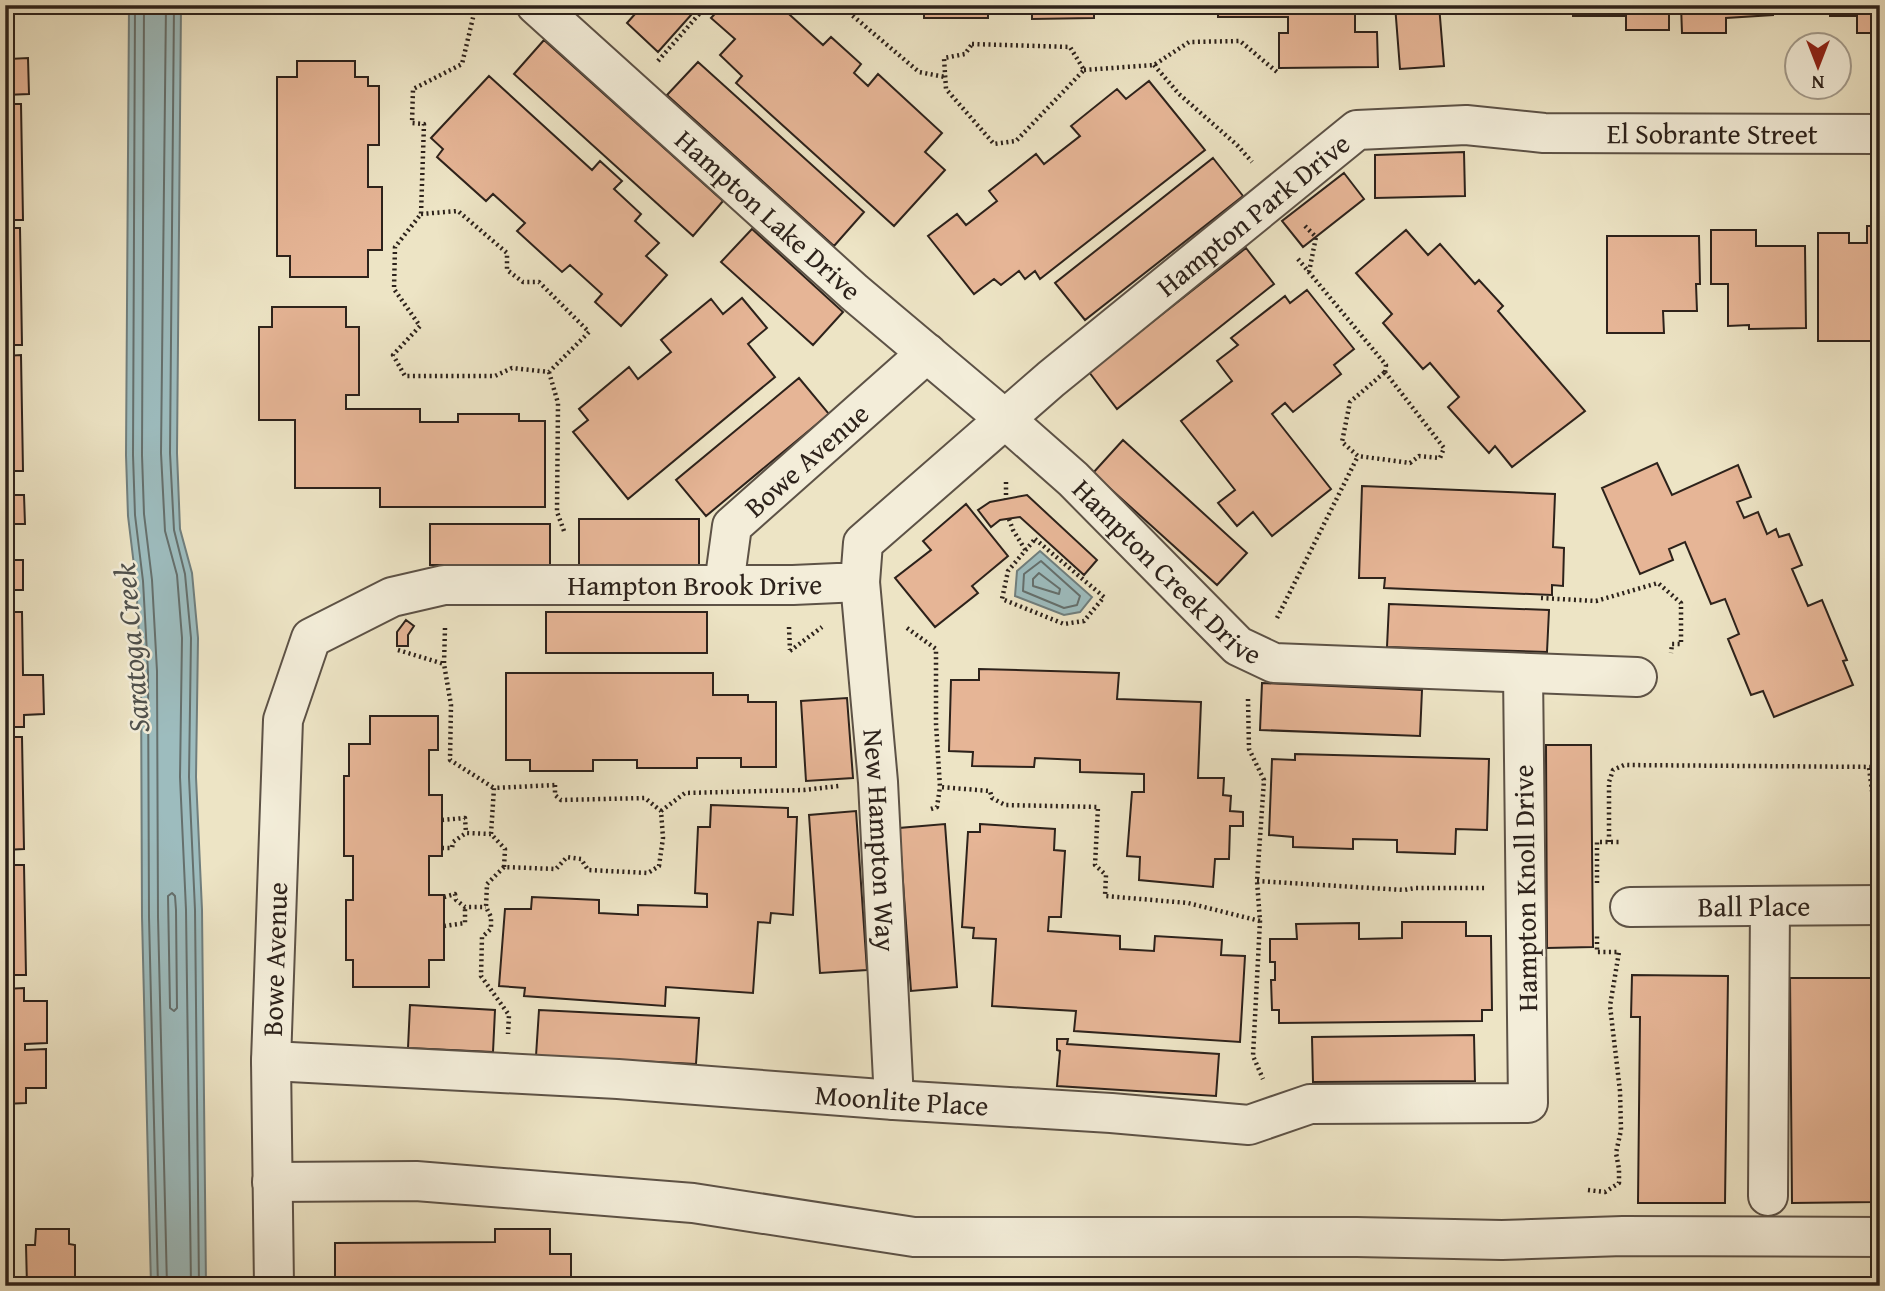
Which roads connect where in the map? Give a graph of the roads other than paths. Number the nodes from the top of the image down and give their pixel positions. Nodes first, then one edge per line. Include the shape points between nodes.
1 (536, 5) edge
2 (1544, 133) joint
3 (1880, 134) edge
4 (927, 353) junction
5 (1006, 420) junction
6 (860, 582) junction
7 (724, 585) junction
8 (311, 638) joint
9 (1522, 673) junction
10 (1637, 677) dead end
11 (1880, 905) edge
12 (1769, 906) junction
13 (1630, 907) dead end
14 (271, 1061) junction
15 (894, 1100) junction
16 (1528, 1103) joint
17 (272, 1182) junction
18 (1768, 1196) dead end
19 (1880, 1237) edge
20 (274, 1286) edge

1 - 4 street, Hampton Lake Drive
2 - 3 street, El Sobrante Street
2 - 5 street, Hampton Park Drive via 1466,125 1357,130
4 - 5 street, Hampton Lake Drive
4 - 7 street, Bowe Avenue via 732,526
5 - 6 street, Hampton Brook Drive via 863,544
5 - 9 street, Hampton Creek Drive via 1073,479 1238,646 1274,663
6 - 7 street, Hampton Brook Drive
6 - 15 street, New Hampton Way via 878,782
7 - 8 street, Hampton Brook Drive via 444,585 392,597
8 - 14 street, Bowe Avenue via 283,720
9 - 10 street, Hampton Creek Drive
9 - 16 street, Hampton Knoll Drive
11 - 12 street, Ball Place
12 - 13 street, Ball Place
12 - 18 street
14 - 15 street, Moonlite Place
14 - 17 street, Bowe Avenue
15 - 16 street, Moonlite Place via 1249,1125 1310,1104
17 - 19 street via 416,1181 680,1202 914,1237
17 - 20 street, Bowe Avenue

